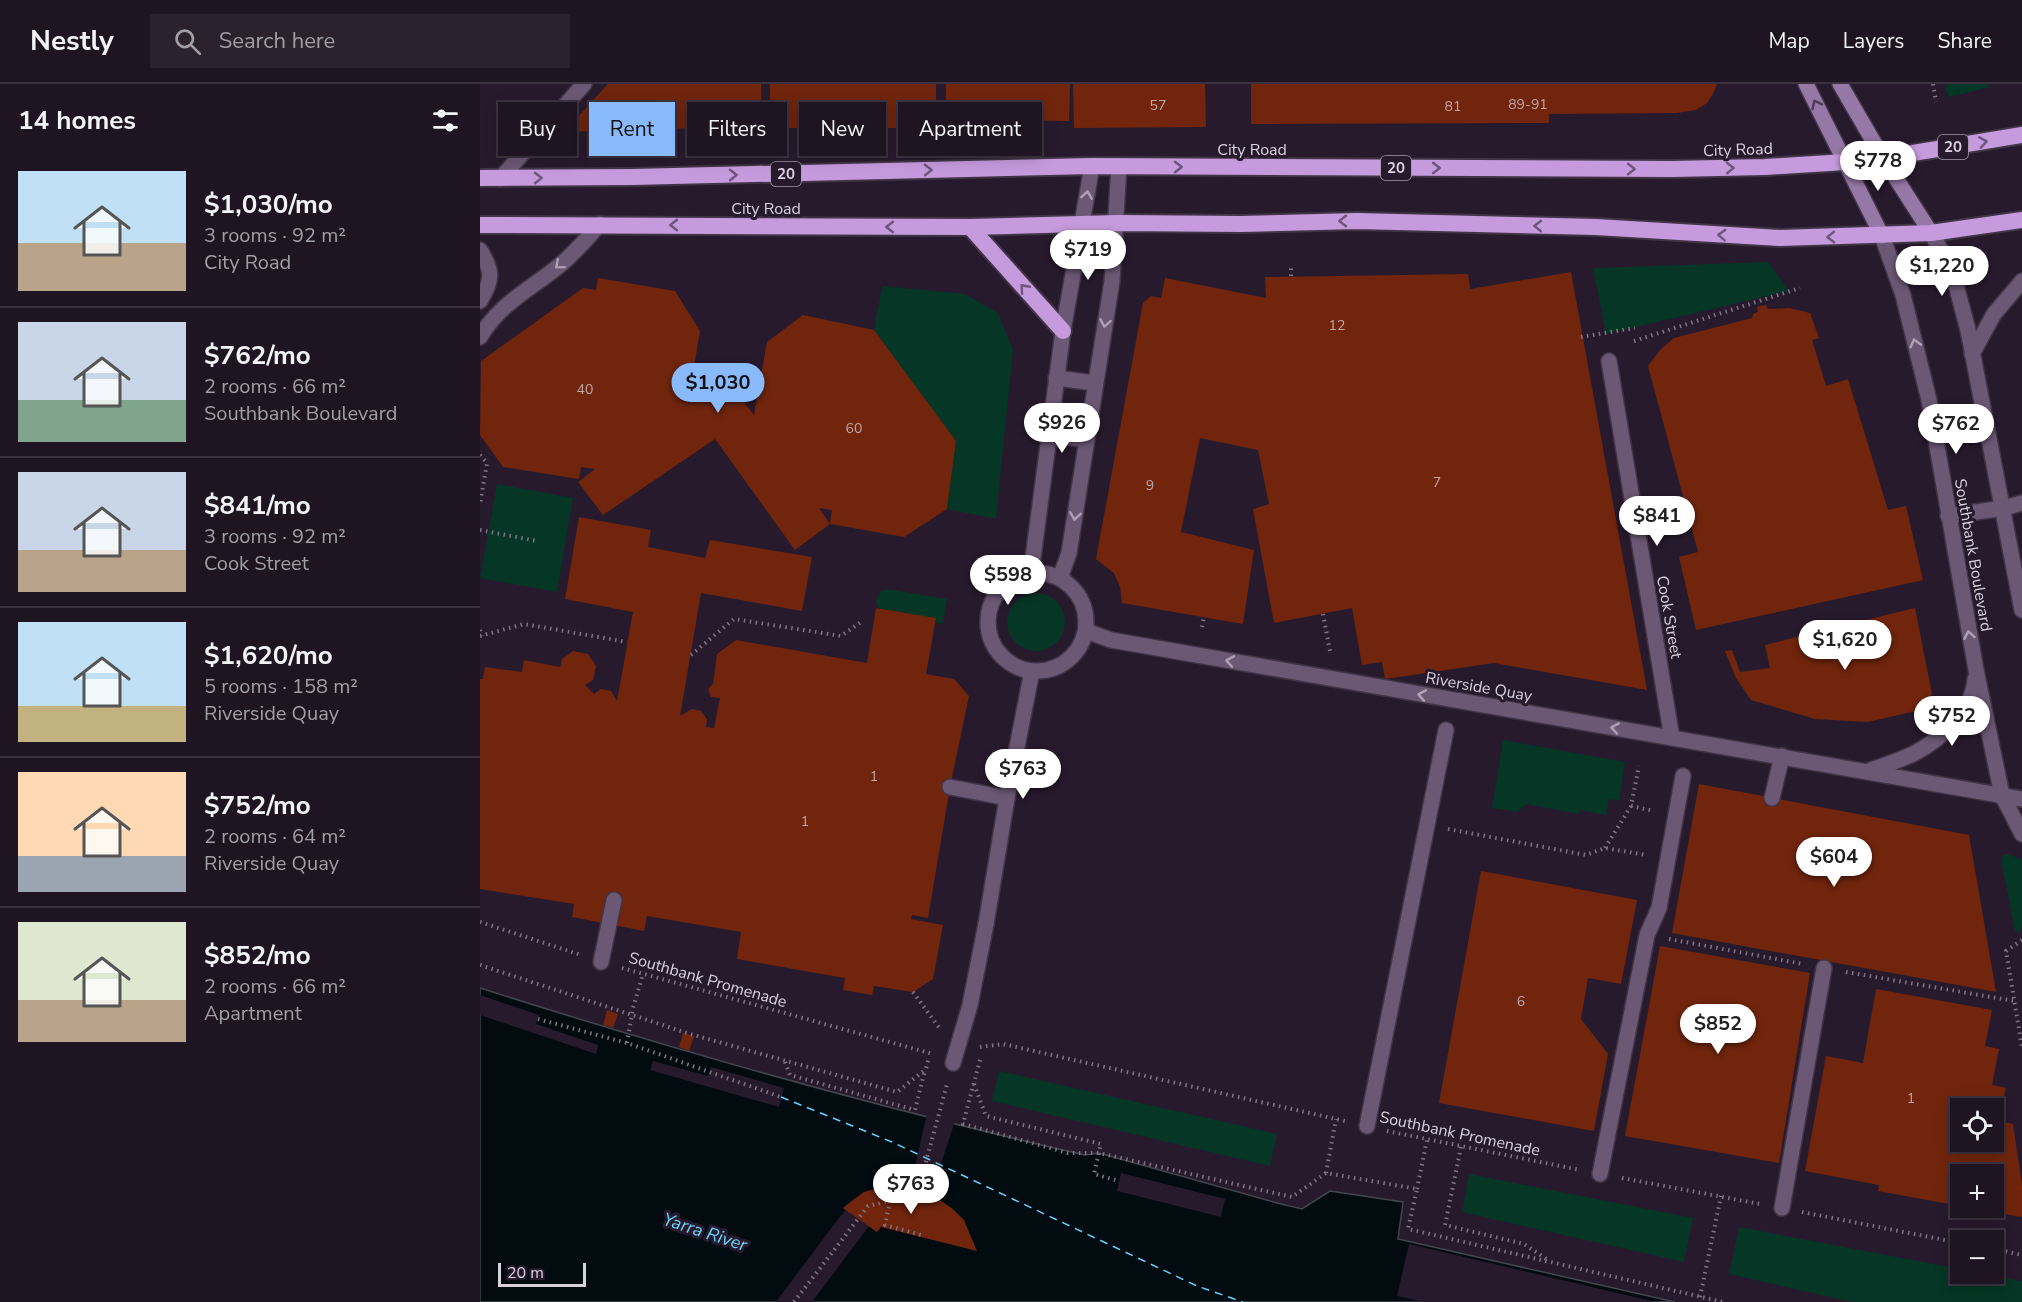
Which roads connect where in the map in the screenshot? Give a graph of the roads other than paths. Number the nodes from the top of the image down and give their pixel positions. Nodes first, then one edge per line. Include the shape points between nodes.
1 (584, 84) edge
2 (1806, 84) edge
3 (1840, 84) edge
4 (2022, 135) edge
5 (1883, 158) junction
6 (1845, 162) junction
7 (1092, 166) junction
8 (1119, 166) junction
9 (480, 178) edge
10 (500, 179) junction
11 (2022, 220) edge
12 (1117, 223) junction
13 (600, 224) junction
14 (480, 225) edge
15 (1082, 225) junction
16 (970, 227) junction
17 (1931, 233) junction
18 (1882, 236) junction
19 (480, 250) edge
20 (2022, 281) edge
21 (480, 301) edge
22 (1063, 331) junction
23 (480, 337) edge
24 (1972, 354) junction
25 (1609, 361) dead end
26 (1056, 378) junction
27 (1095, 383) junction
28 (1048, 434) junction
29 (1087, 440) junction
30 (2022, 503) edge
31 (2004, 508) junction
32 (1948, 516) junction
33 (1031, 573) junction
34 (1060, 578) junction
35 (2022, 610) edge
36 (1086, 632) junction
37 (1976, 670) junction
38 (1032, 671) junction
39 (1446, 730) dead end
40 (1672, 738) junction
41 (1782, 756) junction
42 (1868, 771) junction
43 (1683, 776) dead end
44 (950, 787) dead end
45 (2002, 795) junction
46 (1007, 798) junction
47 (1772, 798) dead end
48 (2022, 799) edge
49 (2022, 834) edge
50 (614, 900) dead end
51 (602, 962) road end
52 (1824, 968) dead end
53 (955, 1057) road end
54 (1367, 1126) road end
55 (1600, 1174) road end
56 (1782, 1208) road end

1 - 10 street
6 -> 2 main road, Southbank Boulevard
3 - 5 main road
5 -> 4 highway, City Road / 20
5 - 6 highway, City Road / 20
5 - 17 main road
8 -> 6 highway, City Road / 20 via 1672,169
6 - 18 main road, Southbank Boulevard
7 - 8 highway, City Road / 20
10 -> 7 highway, City Road / 20
15 -> 7 street
8 - 12 street
9 - 10 highway, City Road / 20
11 - 17 highway, City Road
12 - 15 highway, City Road
18 -> 12 highway, City Road via 1780,238 1596,227 1357,221
12 -> 27 street
13 - 14 highway, City Road
16 -> 13 highway, City Road
13 -> 23 street via 561,264 503,307
15 - 16 highway, City Road
15 - 22 street
22 -> 16 highway
17 - 18 highway, City Road
17 - 24 street via 1952,270
32 -> 18 street, Southbank Boulevard via 1929,400 1903,295
19 - 21 street via 491,273
20 - 24 street via 1994,314
22 - 26 street
24 - 31 street
25 - 40 street, Cook Street
26 - 27 street
26 - 28 street
27 - 29 street
28 - 29 street
28 - 33 street
29 -> 34 street via 1069,553
30 - 31 street
31 - 32 street
31 - 35 street
37 -> 32 street, Southbank Boulevard
33 - 34 street
33 - 38 street via 1005,584 995,596 988,626 999,652 1019,668
34 - 36 street via 1082,600
36 - 38 street via 1072,657 1047,670
40 -> 36 street, Riverside Quay via 1111,640
37 - 42 street via 1969,702 1940,736 1916,753
37 - 45 street, Southbank Boulevard
38 - 46 street
39 - 54 street
40 - 41 street, Riverside Quay
41 - 42 street, Riverside Quay
41 - 47 street
42 - 45 street, Riverside Quay
43 - 55 street via 1659,908 1647,935
44 - 46 street
45 - 48 street, Riverside Quay
45 - 49 street, Southbank Boulevard
46 - 53 street via 970,1005
50 - 51 street
52 - 56 street

